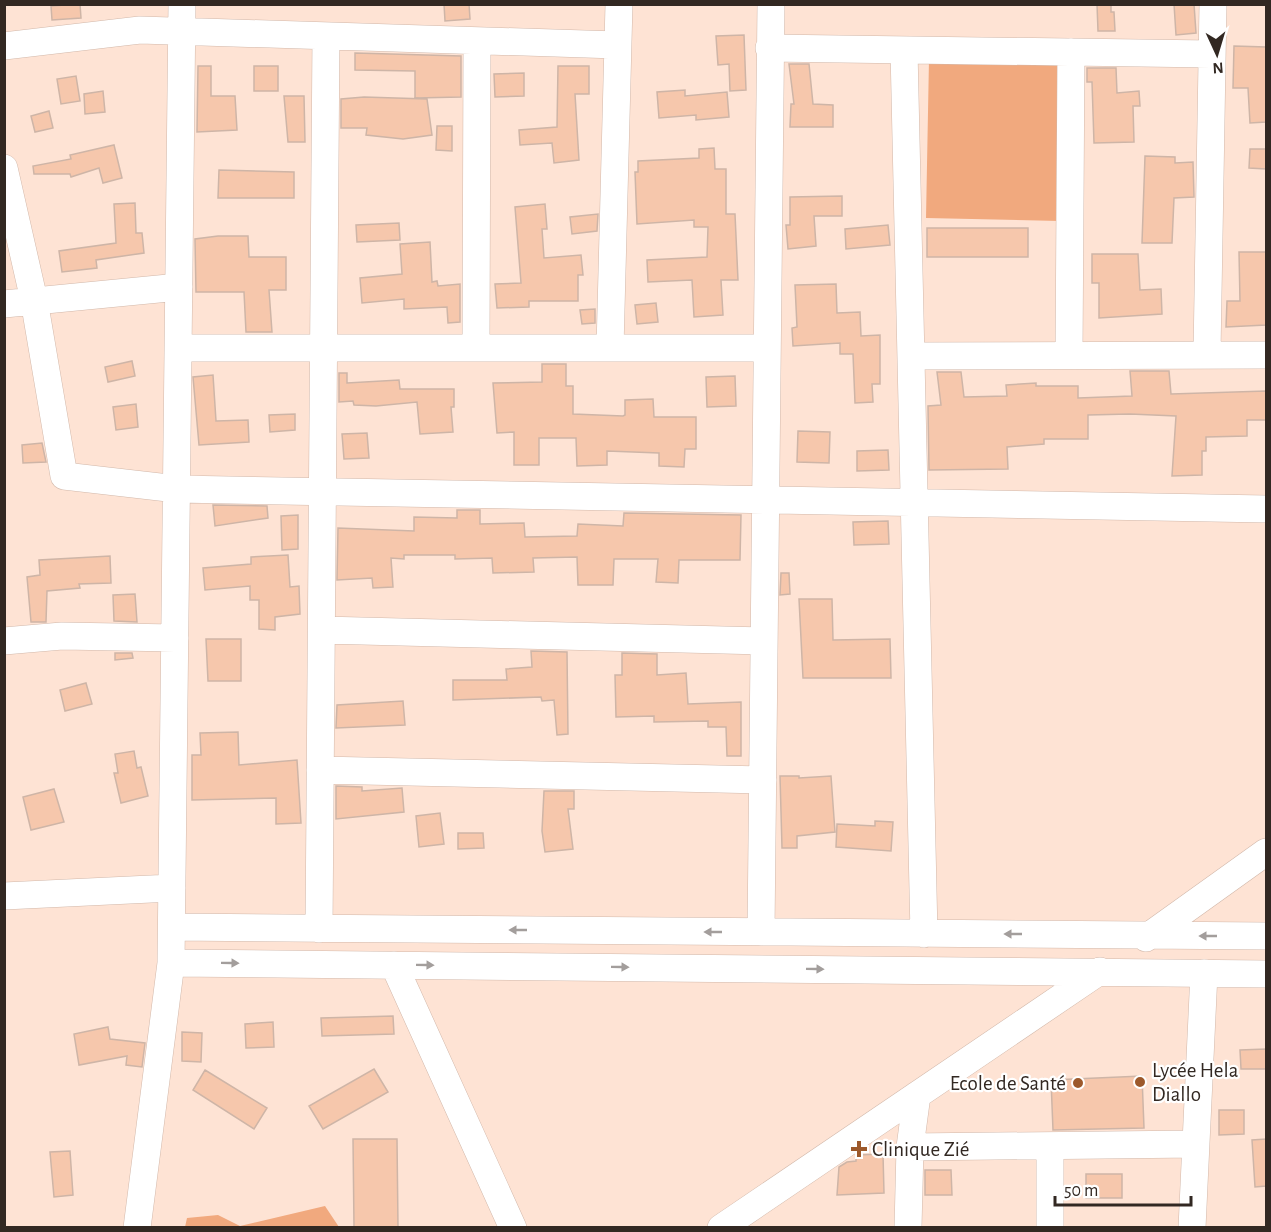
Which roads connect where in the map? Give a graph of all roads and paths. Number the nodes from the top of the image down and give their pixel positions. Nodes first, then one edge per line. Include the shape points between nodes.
1 (182, 4) edge
2 (619, 4) edge
3 (771, 4) edge
4 (1213, 4) edge
5 (182, 32) junction
6 (326, 36) junction
7 (477, 40) junction
8 (617, 45) junction
9 (4, 46) edge
10 (769, 48) junction
11 (904, 50) junction
12 (1071, 52) junction
13 (1211, 54) junction
14 (4, 168) edge
15 (179, 287) junction
16 (34, 300) junction
17 (4, 304) edge
18 (178, 348) junction
19 (324, 348) junction
20 (476, 348) junction
21 (610, 348) junction
22 (766, 348) junction
23 (1207, 353) junction
24 (1069, 355) junction
25 (1266, 355) edge
26 (911, 356) junction
27 (177, 489) junction
28 (323, 491) junction
29 (765, 500) junction
30 (914, 503) junction
31 (1266, 509) edge
32 (322, 630) junction
33 (175, 638) junction
34 (4, 641) edge
35 (764, 641) junction
36 (320, 770) junction
37 (763, 780) junction
38 (1266, 852) edge
39 (172, 888) junction
40 (4, 896) edge
41 (172, 927) junction
42 (319, 929) junction
43 (761, 932) junction
44 (924, 934) junction
45 (1149, 936) junction
46 (1266, 936) edge
47 (171, 963) junction
48 (394, 965) junction
49 (1099, 972) junction
50 (1204, 973) junction
51 (1266, 974) edge
52 (917, 1095) junction
53 (1196, 1144) junction
54 (1050, 1146) junction
55 (910, 1148) junction
56 (753, 1216) edge
57 (136, 1227) edge
58 (513, 1227) edge
59 (721, 1227) edge
60 (908, 1227) edge
61 (1050, 1227) edge
62 (1192, 1227) edge

1 - 5 street
2 - 8 street
3 - 10 street
4 - 13 street
5 - 6 street
5 - 9 street via 140,30
5 - 15 street
6 - 7 street
6 - 19 street
7 - 8 street
7 - 20 street
8 - 21 street
10 - 11 street
10 - 22 street
11 - 12 street
11 - 26 street
12 - 13 street
12 - 24 street
13 - 23 street
14 - 16 street
15 - 16 street
15 - 18 street
16 - 17 street
16 - 27 street via 64,476
18 - 19 street
18 - 27 street
19 - 20 street
19 - 28 street
20 - 21 street
21 - 22 street
22 - 29 street
23 - 24 street
23 - 25 street
24 - 26 street
26 - 30 street
27 - 28 street
27 - 33 street
28 - 29 street
28 - 32 street
29 - 30 street
29 - 35 street
30 - 31 street
30 - 44 street
32 - 35 street
32 - 36 street
33 - 34 street via 62,636
33 - 39 street
35 - 37 street
36 - 37 street
36 - 42 street
37 - 43 street
38 - 45 street
39 - 40 street
39 - 41 street
41 - 42 street
41 - 47 street
43 -> 42 street
43 - 44 street
45 -> 44 street
46 -> 45 street
45 - 49 street
47 -> 48 street
47 - 57 street
48 -> 49 street
48 - 58 street
49 - 50 street
49 - 52 street
50 - 51 street
50 - 53 street
52 - 55 street
52 - 56 street
53 - 54 street
53 - 62 street
54 - 55 street
54 - 61 street
55 - 60 street
56 - 59 street

